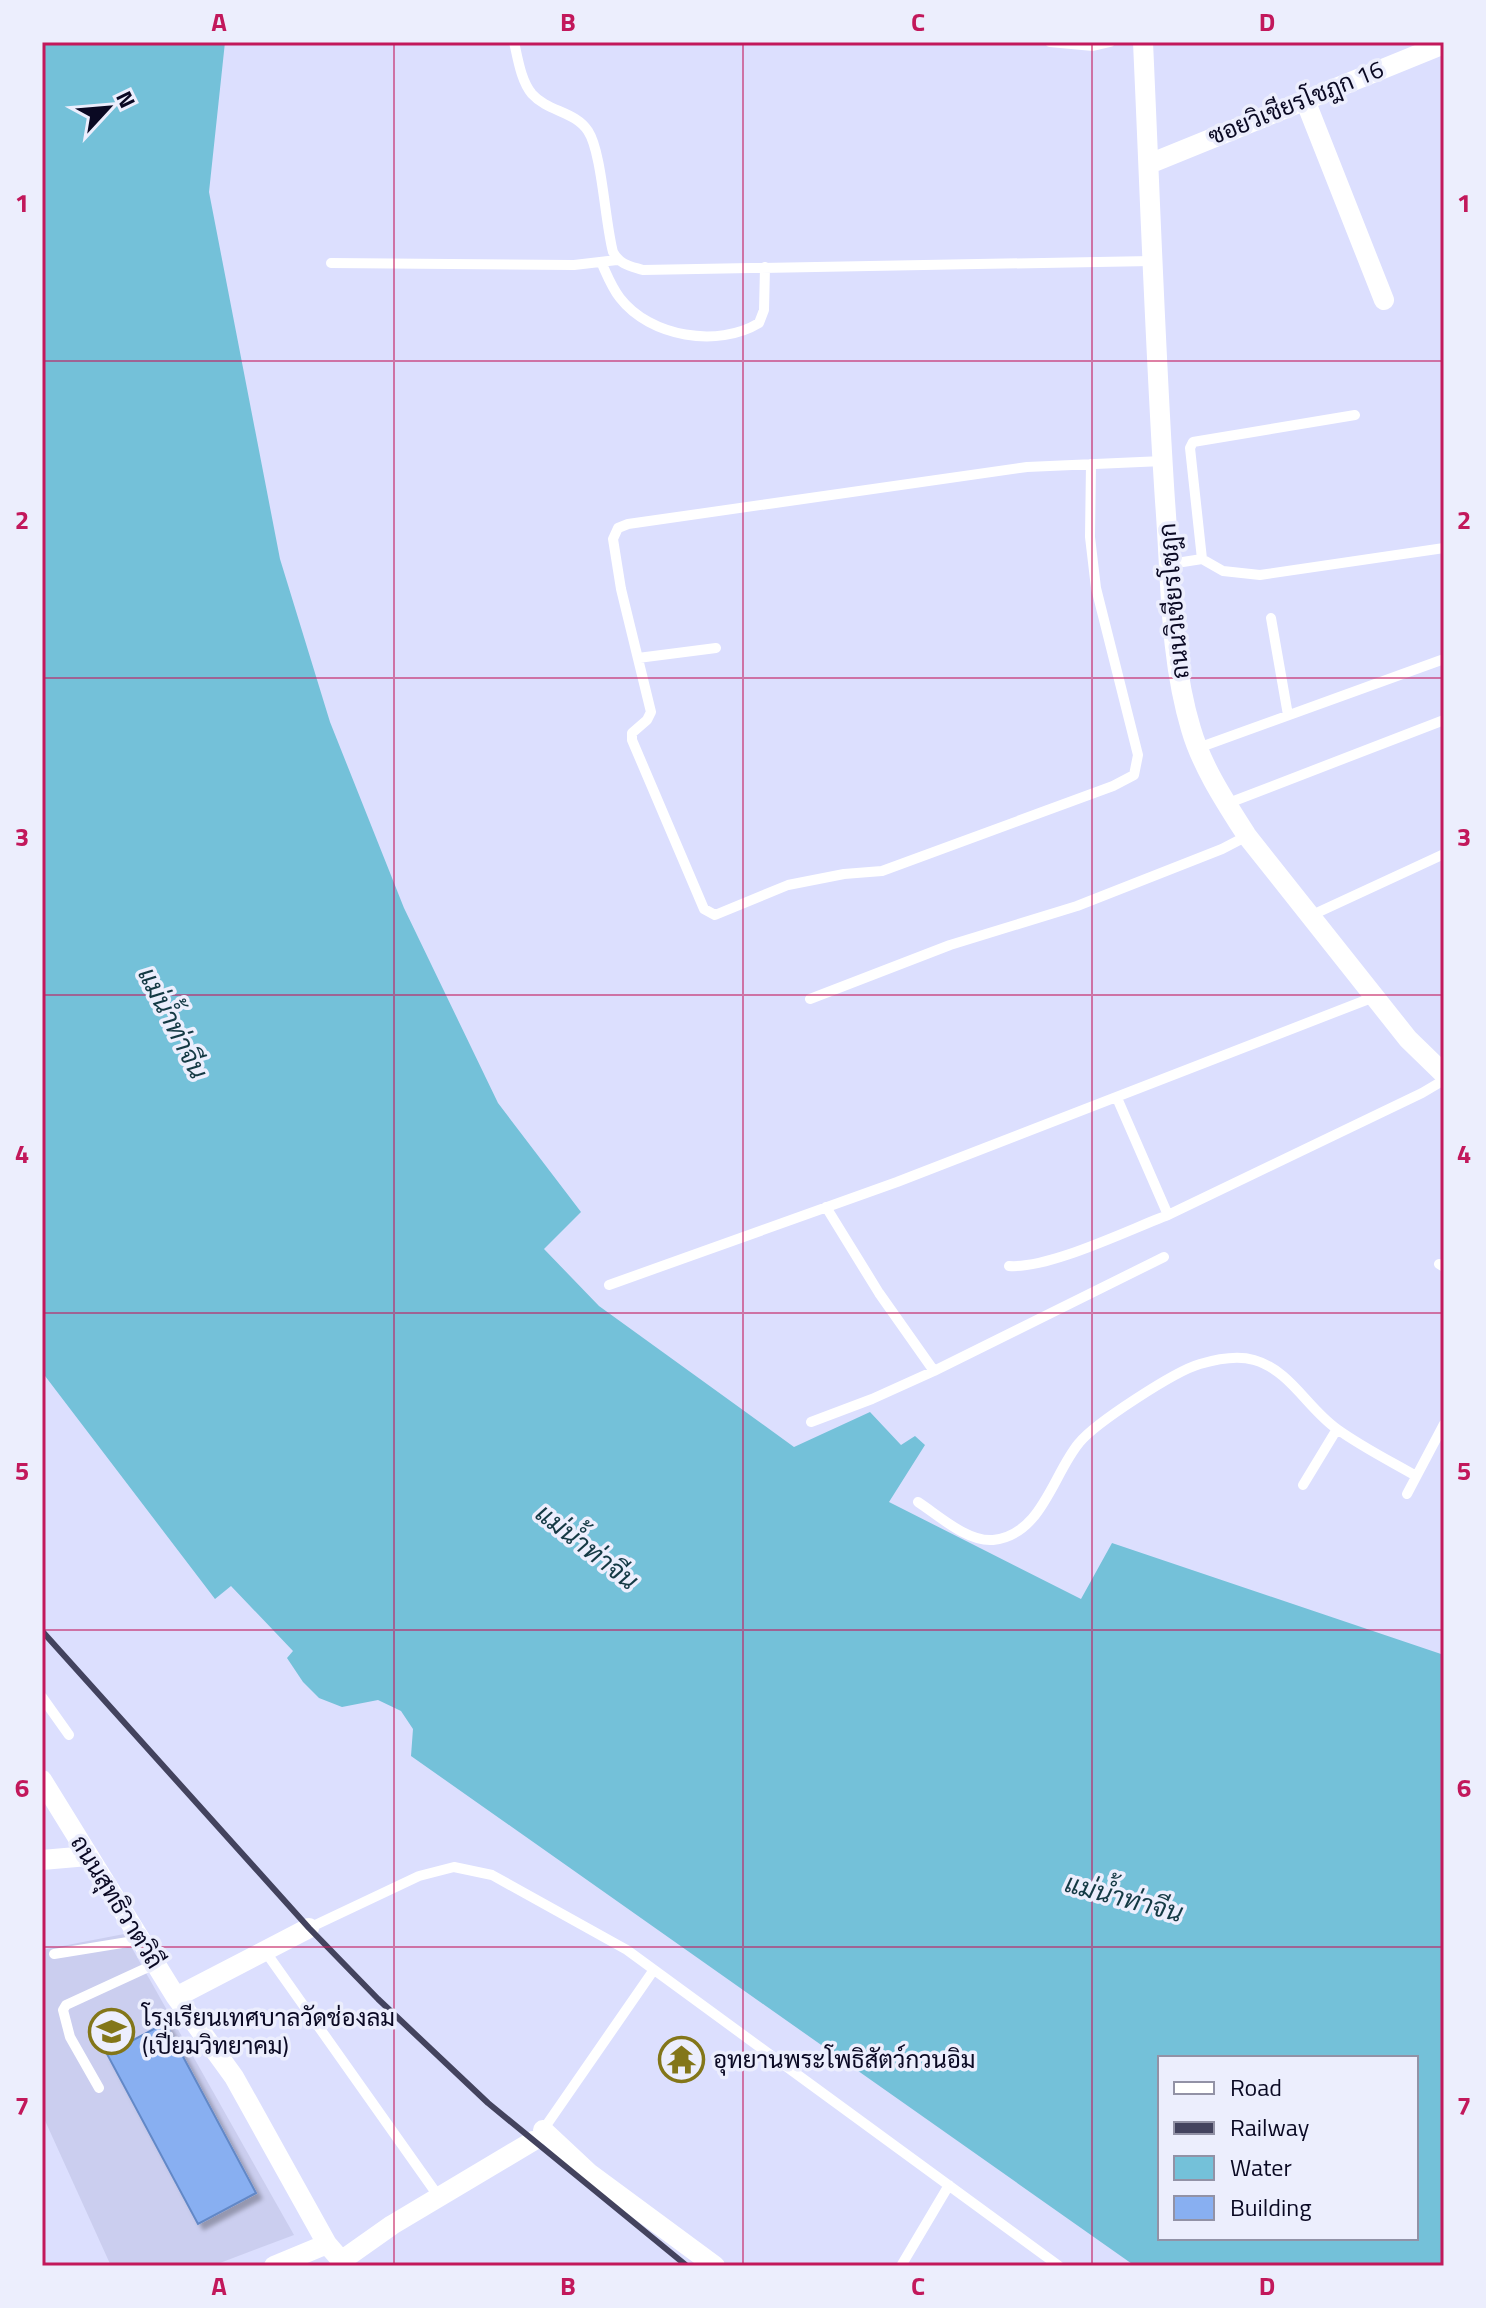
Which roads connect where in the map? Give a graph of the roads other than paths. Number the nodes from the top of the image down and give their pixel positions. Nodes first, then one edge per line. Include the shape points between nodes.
1 (514, 42) edge
2 (1050, 42) edge
3 (1110, 42) edge
4 (1143, 42) edge
5 (1093, 44) edge
6 (1444, 44) edge
7 (1305, 100) junction
8 (1149, 164) junction
9 (617, 260) junction
10 (1152, 261) junction
11 (331, 263) dead end
12 (602, 264) junction
13 (765, 267) junction
14 (1384, 300) dead end
15 (1355, 415) dead end
16 (1163, 461) junction
17 (1091, 464) junction
18 (1444, 548) edge
19 (1202, 559) junction
20 (1170, 564) junction
21 (1271, 618) dead end
22 (716, 648) dead end
23 (638, 658) junction
24 (1444, 659) edge
25 (1288, 715) junction
26 (1444, 720) edge
27 (1198, 748) junction
28 (1226, 804) junction
29 (1247, 836) junction
30 (1444, 854) edge
31 (1310, 916) junction
32 (1374, 997) junction
33 (810, 999) dead end
34 (1444, 1074) edge
35 (1444, 1080) edge
36 (1117, 1098) junction
37 (826, 1207) junction
38 (1168, 1215) junction
39 (1164, 1257) dead end
40 (1009, 1266) dead end
41 (609, 1285) dead end
42 (934, 1371) junction
43 (811, 1422) dead end
44 (1444, 1424) edge
45 (1337, 1429) junction
46 (1416, 1476) junction
47 (1303, 1485) dead end
48 (1407, 1494) dead end
49 (918, 1502) dead end
50 (42, 1697) edge
51 (69, 1735) dead end
52 (42, 1780) edge
53 (50, 1806) edge
54 (88, 1856) junction
55 (42, 1860) edge
56 (309, 1928) joint
57 (143, 1945) junction
58 (265, 1951) junction
59 (54, 1954) dead end
60 (155, 1964) junction
61 (653, 1971) junction
62 (176, 1997) junction
63 (99, 2088) dead end
64 (538, 2135) junction
65 (949, 2185) junction
66 (439, 2197) junction
67 (327, 2244) junction
68 (344, 2263) edge
69 (274, 2266) edge
70 (715, 2266) edge
71 (901, 2266) edge
72 (1059, 2266) edge

1 - 9 lane via 533,95 589,132
2 - 5 lane
3 - 5 lane
4 - 8 street, ถนนวิเชียรโชฎก
6 - 7 street, ซอยวิเชียรโชฎก 16
7 - 8 street, ซอยวิเชียรโชฎก 16
7 - 14 street
8 - 10 street, ถนนวิเชียรโชฎก
9 - 12 lane
9 - 13 lane via 643,270
10 - 13 lane
10 - 16 street, ถนนวิเชียรโชฎก
11 - 12 lane
12 - 13 lane via 620,299 636,313 702,337 737,333 759,323
15 - 19 lane via 1193,442
16 - 17 lane
16 - 20 street, ถนนวิเชียรโชฎก
17 - 23 lane via 1027,467 618,528 613,539
17 - 23 lane via 1096,588 1138,755 1134,775 1113,786 882,871 788,885 715,915 704,909 635,751 632,733 651,712
18 - 19 lane via 1260,575 1223,571
19 - 20 lane
20 - 27 street, ถนนวิเชียรโชฎก via 1181,685
21 - 25 lane
22 - 23 lane
24 - 25 lane
25 - 27 lane
26 - 28 lane
27 - 28 street, ถนนวิเชียรโชฎก
28 - 29 street, ถนนวิเชียรโชฎก
29 - 31 street, ถนนวิเชียรโชฎก
29 - 33 lane via 1077,906 950,945
30 - 31 lane
31 - 32 street, ถนนวิเชียรโชฎก
32 - 34 street, ถนนวิเชียรโชฎก
32 - 36 lane
35 - 38 lane
36 - 37 lane
36 - 38 lane
37 - 41 lane
37 - 42 lane
38 - 40 lane via 1046,1261
39 - 42 lane
42 - 43 lane
44 - 46 lane
45 - 46 lane
45 - 47 lane
45 - 49 lane via 1269,1366 1239,1357 1220,1359 1197,1364 1095,1427 1077,1445 1034,1516 1008,1536 974,1536
46 - 48 lane
50 - 51 lane
52 - 53 street, ถนนสุทธิวาตวิถี
53 - 54 street, ถนนสุทธิวาตวิถี
54 - 55 street
54 - 57 street, ถนนสุทธิวาตวิถี
56 - 58 street
56 - 61 lane via 419,1876 454,1867 492,1875 627,1950
57 - 59 lane via 128,1942
57 - 60 street, ถนนสุทธิวาตวิถี
58 - 62 street
58 - 66 lane
60 - 62 street, ถนนสุทธิวาตวิถี
60 - 63 lane via 63,2010 70,2037
61 - 64 lane
61 - 65 lane
62 - 67 street, ถนนสุทธิวาตวิถี via 234,2077
64 - 66 street
64 - 70 street
65 - 71 lane
65 - 72 lane
66 - 68 street
67 - 68 street, ถนนสุทธิวาตวิถี
67 - 69 street

